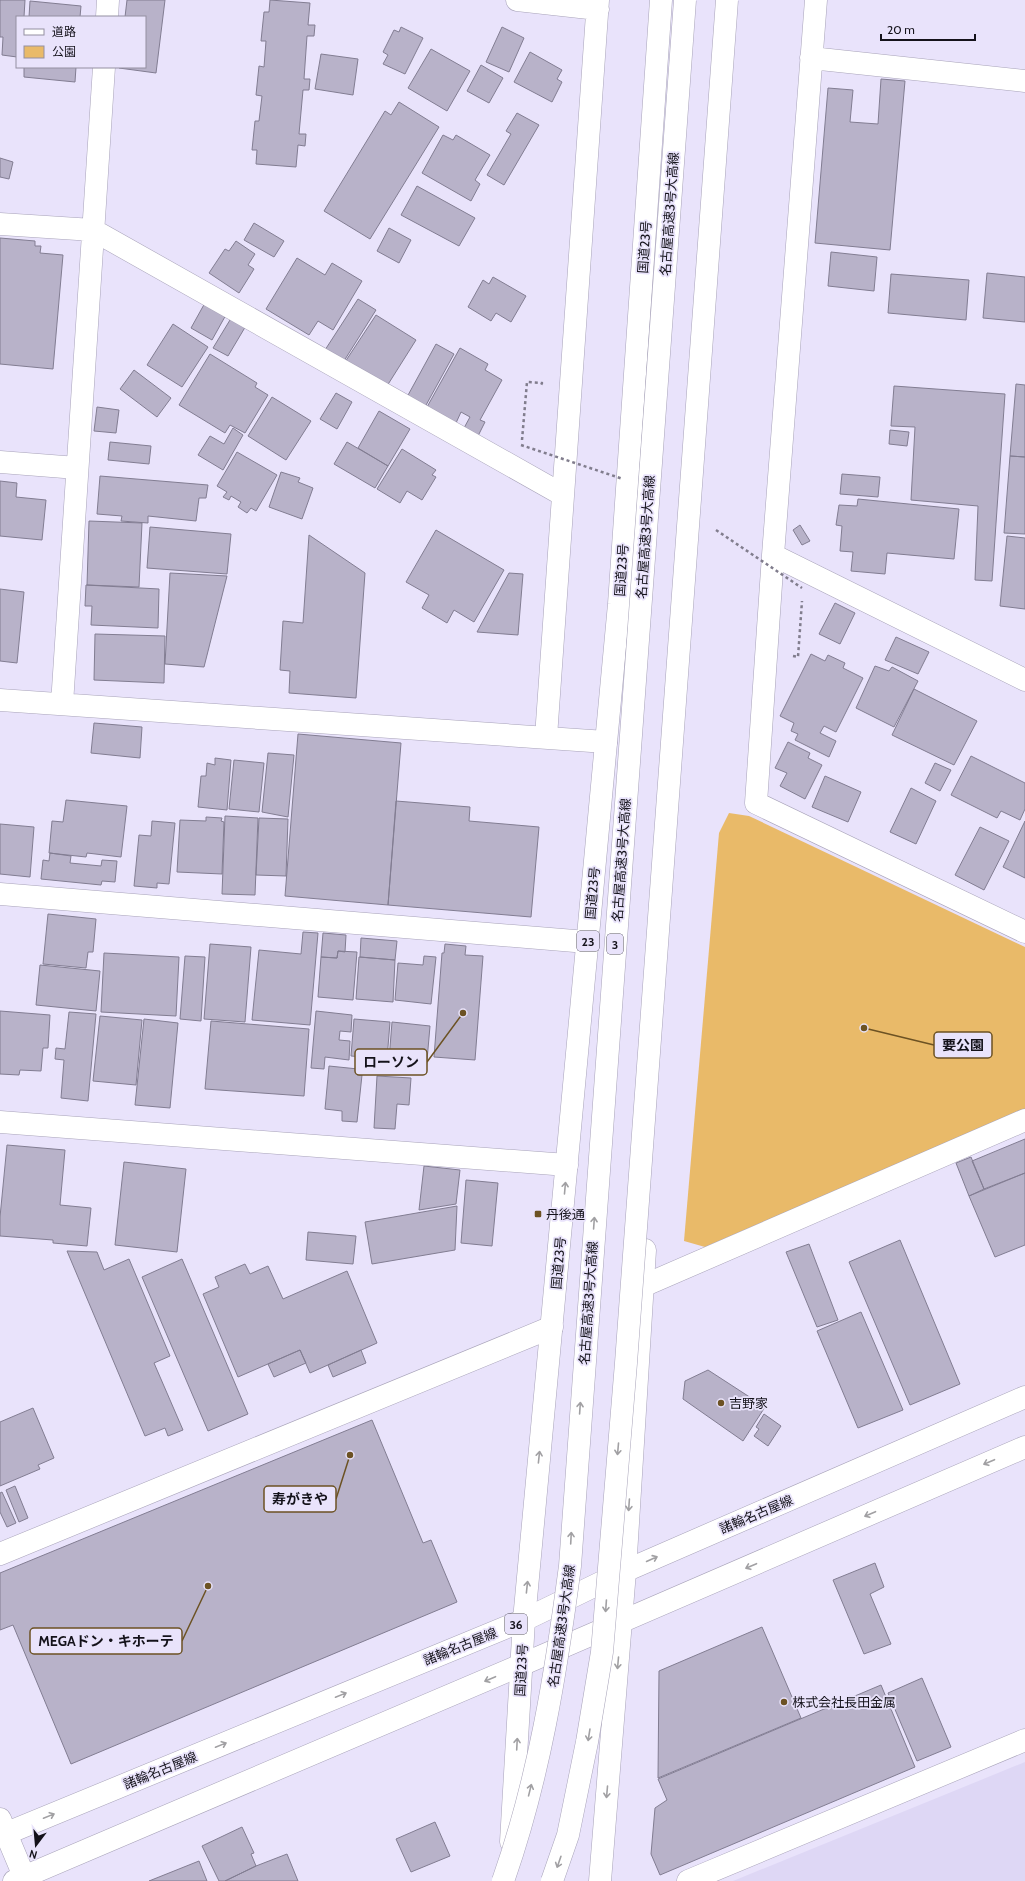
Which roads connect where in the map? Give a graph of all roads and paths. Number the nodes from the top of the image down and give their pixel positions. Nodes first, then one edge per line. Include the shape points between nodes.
1 (108, 0) edge
2 (517, 0) edge
3 (661, 0) edge
4 (684, 0) edge
5 (727, 0) edge
6 (734, 0) edge
7 (816, 0) edge
8 (598, 5) edge
9 (107, 16) edge
10 (811, 58) junction
11 (104, 68) edge
12 (1025, 81) edge
13 (0, 224) edge
14 (93, 230) junction
15 (541, 390) dead end
16 (521, 445) dead end
17 (0, 462) edge
18 (77, 468) junction
19 (563, 495) junction
20 (772, 555) junction
21 (1025, 680) edge
22 (0, 700) edge
23 (62, 704) junction
24 (546, 737) junction
25 (606, 742) junction
26 (0, 894) edge
27 (1025, 932) edge
28 (588, 942) junction
29 (1025, 1120) edge
30 (0, 1122) edge
31 (567, 1165) junction
32 (643, 1286) junction
33 (552, 1327) junction
34 (1025, 1397) edge
35 (1025, 1447) edge
36 (0, 1554) edge
37 (625, 1571) junction
38 (524, 1620) junction
39 (621, 1622) junction
40 (521, 1665) junction
41 (1025, 1740) edge
42 (2, 1830) edge
43 (702, 1879) edge
44 (21, 1880) edge
45 (503, 1881) edge
46 (509, 1881) edge
47 (552, 1881) edge
48 (600, 1881) edge

1 - 9 main road
2 - 8 main road
3 - 25 main road, 国道23号 / 23 via 619,596
45 -> 4 main road, 名古屋高速3号大高線 / 3, bridge via 519,1835 545,1724 570,1566
5 -> 47 main road, bridge via 602,1652 568,1835
6 - 32 main road via 683,607
7 - 10 main road
8 - 19 main road
10 - 12 main road
10 - 20 main road
11 - 14 main road
13 - 14 main road
14 - 18 main road
14 - 19 main road
15 - 16 path via 542,383 527,382
17 - 18 main road
18 - 23 main road
19 - 24 main road
20 - 21 main road
20 - 27 main road via 756,803
22 - 23 main road
23 - 24 main road
24 - 25 main road
25 - 28 main road, 国道23号 / 23
26 - 28 main road
28 - 31 main road, 国道23号 / 23
29 - 32 main road
30 - 31 main road
33 -> 31 main road, 国道23号 / 23
32 -> 37 main road
33 - 36 main road
38 -> 33 main road, 国道23号 / 23
37 -> 34 main road, 諸輪名古屋線 / 36
35 -> 39 main road
37 - 38 main road, 諸輪名古屋線 / 36
37 - 39 main road
38 - 40 main road, 国道23号 / 23
42 -> 38 main road, 諸輪名古屋線 / 36
39 - 40 main road
39 -> 48 main road
40 -> 44 main road
46 -> 40 main road, 国道23号 / 23
41 - 43 main road
42 - 44 main road

